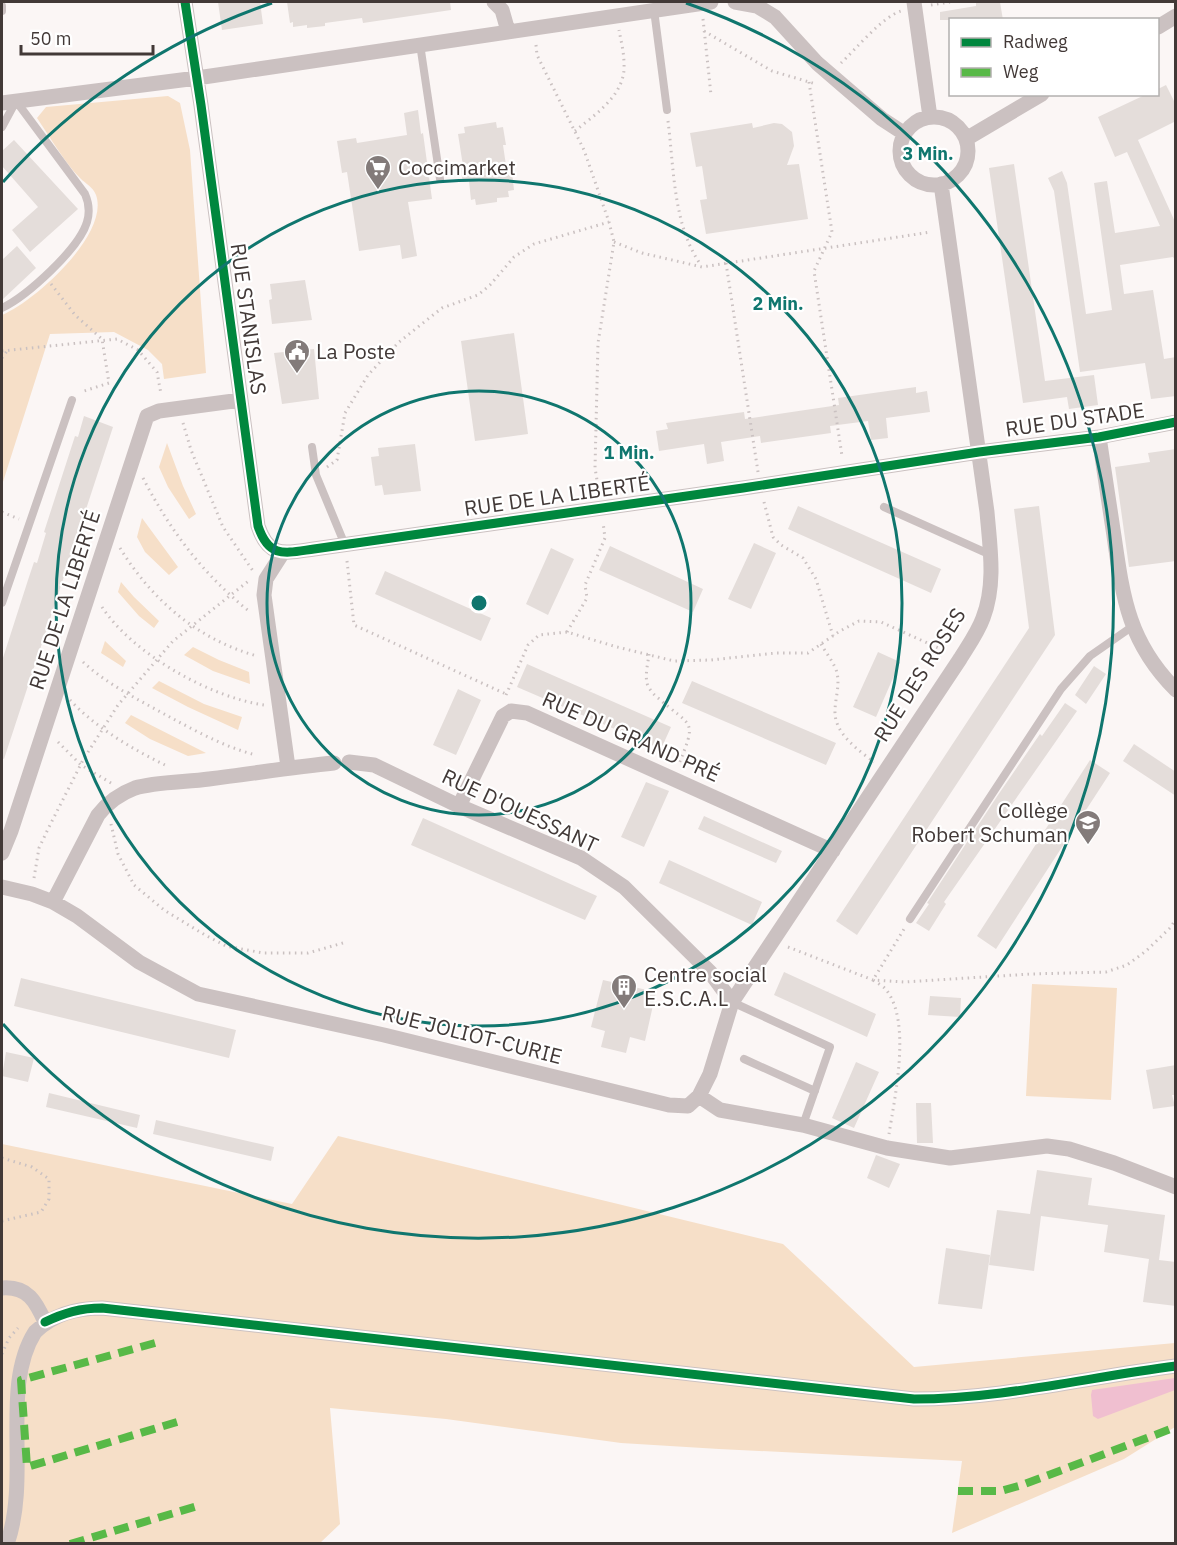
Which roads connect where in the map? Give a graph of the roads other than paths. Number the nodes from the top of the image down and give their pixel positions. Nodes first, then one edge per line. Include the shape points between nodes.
1 (185, 2) edge
2 (494, 2) edge
3 (706, 2) edge
4 (735, 2) edge
5 (755, 4) edge
6 (915, 4) edge
7 (654, 10) junction
8 (1176, 16) edge
9 (1159, 26) edge
10 (508, 31) junction
11 (420, 44) junction
12 (197, 78) junction
13 (1039, 96) edge
14 (9, 102) edge
15 (667, 110) road end
16 (930, 117) junction
17 (2, 127) edge
18 (904, 134) junction
19 (966, 139) junction
20 (440, 179) dead end
21 (941, 184) junction
22 (2, 308) edge
23 (72, 400) road end
24 (241, 400) junction
25 (1176, 422) edge
26 (1099, 436) junction
27 (312, 447) dead end
28 (979, 452) junction
29 (884, 507) dead end
30 (345, 545) junction
31 (282, 554) junction
32 (991, 555) junction
33 (2, 603) edge
34 (1133, 626) junction
35 (1176, 690) edge
36 (288, 767) junction
37 (459, 807) junction
38 (833, 851) junction
39 (2, 853) edge
40 (2, 887) edge
41 (53, 902) junction
42 (910, 919) road end
43 (732, 1002) junction
44 (744, 1059) dead end
45 (815, 1091) junction
46 (699, 1096) junction
47 (803, 1125) junction
48 (1176, 1187) edge
49 (2, 1288) edge
50 (45, 1322) junction
51 (1176, 1366) edge
52 (7, 1544) edge

1 - 12 street, RUE STANISLAS
2 - 10 street via 502,9
3 - 7 street
4 - 5 street
5 - 18 street via 775,17 817,63
6 - 16 street
7 - 10 street
7 - 15 lane
8 - 9 street
10 - 11 street
11 - 12 street
11 - 20 lane
12 - 14 street
12 - 24 street, RUE STANISLAS
13 - 19 street
14 - 17 lane
14 - 22 lane via 89,203 87,223 78,240 20,298
16 - 18 street via 915,122
16 - 19 street via 949,120
18 - 21 street via 900,149 909,174 926,184
19 - 21 street via 965,164 955,178
21 - 28 street, RUE DES ROSES
23 - 33 lane
24 - 31 street, RUE STANISLAS via 258,526 267,545
24 - 39 street, RUE DE LA LIBERTÉ via 147,416
25 - 26 street, RUE DU STADE
26 - 28 street, RUE DU STADE
26 - 34 street via 1124,599
27 - 30 lane via 316,475
28 - 30 street, RUE DE LA LIBERTÉ
28 - 32 street, RUE DES ROSES
29 - 32 lane
30 - 31 street, RUE DE LA LIBERTÉ
31 - 36 street via 266,579 264,595
32 - 38 street, RUE DES ROSES via 991,585 983,619
34 - 35 street via 1144,652
34 - 42 lane via 1090,656 1061,689
36 - 37 street, RUE D'OUESSANT via 374,765
36 - 41 street, RUE D'OUESSANT via 137,787 120,795 106,804 93,824
37 - 38 street, RUE DU GRAND PRÉ via 504,717 511,711 527,713
37 - 43 street, RUE D'OUESSANT via 581,858 624,887 710,972
38 - 43 street, RUE DES ROSES
40 - 41 street, RUE JOLIOT-CURIE
41 - 46 street, RUE JOLIOT-CURIE via 139,962 198,994 669,1105 688,1106
43 - 45 lane via 830,1047
43 - 46 street, RUE DES ROSES via 710,1074
44 - 45 lane
45 - 47 lane
46 - 47 street via 720,1110
47 - 48 street via 887,1148 950,1158 1047,1146 1069,1149
49 - 50 street via 23,1292 35,1300
50 - 51 street via 82,1308 102,1308 914,1400 1009,1392
50 - 52 street via 25,1342 12,1365 7,1390 14,1510

